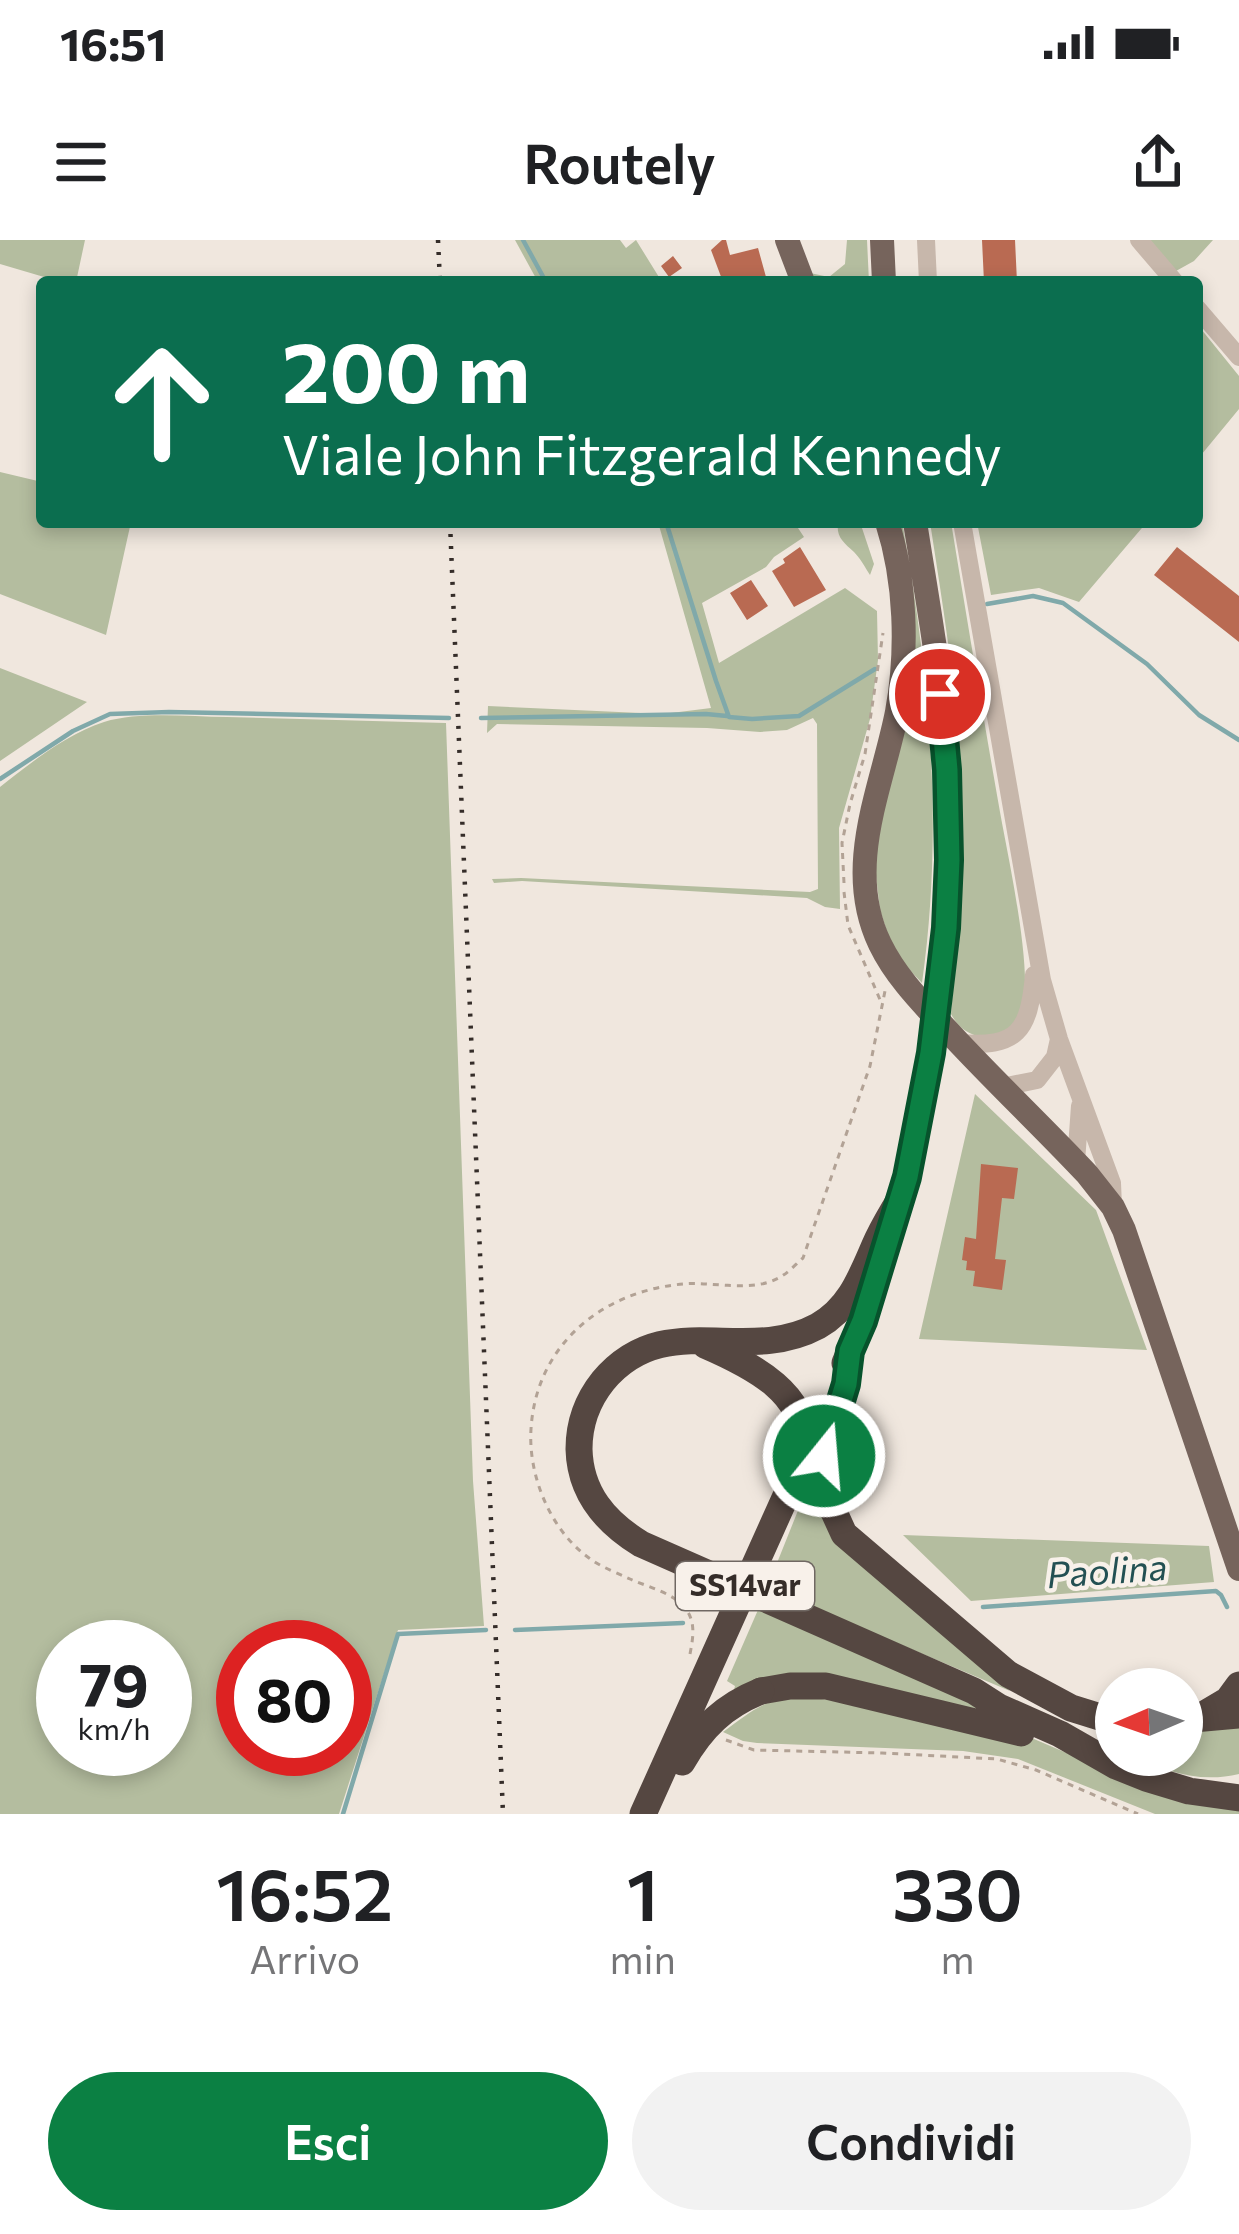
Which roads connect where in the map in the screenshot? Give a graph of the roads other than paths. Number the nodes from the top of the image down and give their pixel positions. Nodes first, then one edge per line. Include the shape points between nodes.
1 (787, 240) edge
2 (882, 240) edge
3 (926, 240) edge
4 (1138, 240) edge
5 (800, 276) edge
6 (884, 276) edge
7 (928, 276) edge
8 (1170, 276) edge
9 (1203, 315) edge
10 (1239, 357) edge
11 (889, 528) edge
12 (916, 528) edge
13 (963, 528) edge
14 (1036, 952) junction
15 (1059, 1039) junction
16 (958, 1042) junction
17 (1002, 1087) junction
18 (1080, 1096) junction
19 (1076, 1162) junction
20 (901, 1197) junction
21 (1113, 1207) junction
22 (695, 1341) junction
23 (850, 1351) junction
24 (795, 1476) junction
25 (1239, 1570) edge
26 (1239, 1685) edge
27 (974, 1691) junction
28 (1203, 1713) edge
29 (1239, 1715) edge
30 (1095, 1716) edge
31 (1203, 1718) edge
32 (1095, 1725) edge
33 (1095, 1754) edge
34 (1095, 1759) edge
35 (1142, 1776) edge
36 (1230, 1792) edge
37 (643, 1814) edge
38 (657, 1814) edge

1 - 5 main road
2 - 6 main road
3 - 7 street
4 - 8 street
9 - 10 street
11 - 16 main road via 903,662 868,826 865,887 892,966
12 - 20 main road, bridge via 938,670 949,860 931,1053
13 - 14 street
14 - 15 street
14 - 16 street via 1022,1028 997,1043
15 - 17 street via 1037,1080
15 - 18 street
16 - 17 main road
17 - 19 main road
18 - 19 street
18 - 21 street
19 - 21 main road
20 - 22 highway via 853,1294 820,1324 774,1340
20 - 23 highway, SS14var
21 - 25 main road
22 - 24 highway via 754,1368 785,1394 802,1430
22 - 27 highway via 640,1351 597,1389 583,1418 580,1458 603,1514 641,1544
23 - 24 highway, SS14var
23 - 30 highway via 822,1470 844,1534 1008,1673
24 - 37 highway, SS14var, bridge
26 - 28 highway
27 - 32 highway
27 - 33 highway
29 - 31 highway
34 - 38 highway, bridge via 1004,1727 804,1685 761,1691 721,1711 676,1772
35 - 36 highway

